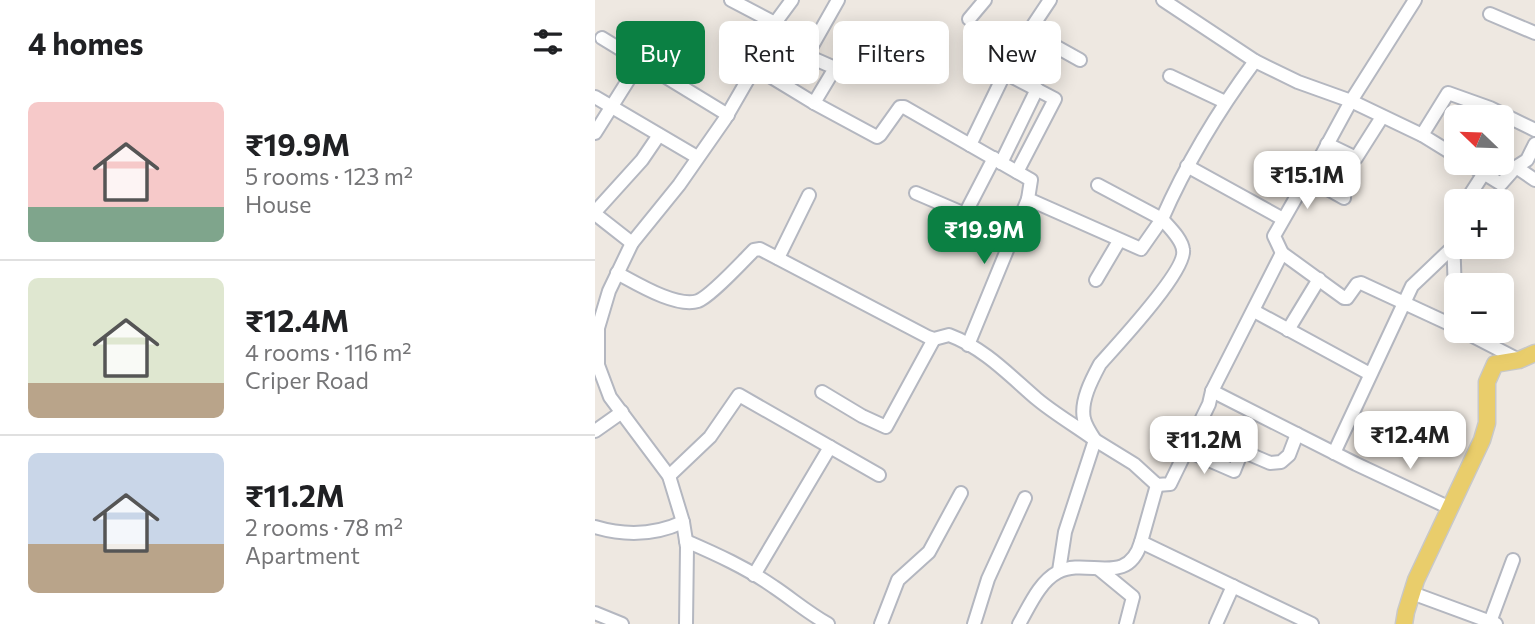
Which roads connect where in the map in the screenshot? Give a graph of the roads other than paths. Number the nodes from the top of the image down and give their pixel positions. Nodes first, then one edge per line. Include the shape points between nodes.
1 (731, 0) edge
2 (792, 0) edge
3 (838, 0) edge
4 (985, 0) edge
5 (1050, 0) edge
6 (1163, 0) edge
7 (1415, 0) edge
8 (1490, 14) dead end
9 (969, 19) dead end
10 (771, 21) edge
11 (776, 21) edge
12 (1035, 21) edge
13 (1535, 33) edge
14 (602, 38) dead end
15 (616, 47) edge
16 (1061, 49) edge
17 (1080, 60) dead end
18 (1255, 61) junction
19 (1170, 76) dead end
20 (625, 84) edge
21 (678, 84) edge
22 (745, 84) edge
23 (784, 84) edge
24 (1000, 84) edge
25 (1026, 84) edge
26 (1037, 89) junction
27 (595, 97) edge
28 (1351, 101) junction
29 (1225, 102) junction
30 (814, 103) junction
31 (611, 106) junction
32 (728, 114) junction
33 (1382, 117) junction
34 (1535, 130) edge
35 (595, 133) edge
36 (659, 135) junction
37 (1422, 135) junction
38 (1327, 144) junction
39 (1535, 144) edge
40 (969, 145) junction
41 (1444, 149) edge
42 (697, 157) junction
43 (997, 161) junction
44 (1187, 166) junction
45 (1516, 167) junction
46 (1514, 169) edge
47 (1017, 172) junction
48 (1487, 175) edge
49 (1509, 175) edge
50 (1308, 180) junction
51 (1535, 180) edge
52 (1098, 185) dead end
53 (916, 193) dead end
54 (809, 195) dead end
55 (1344, 198) dead end
56 (1028, 199) junction
57 (595, 213) edge
58 (1162, 219) junction
59 (1283, 219) junction
60 (1119, 241) junction
61 (632, 243) junction
62 (1282, 253) junction
63 (1444, 255) edge
64 (778, 258) junction
65 (617, 273) junction
66 (1319, 279) junction
67 (1096, 280) dead end
68 (1404, 303) junction
69 (1254, 311) junction
70 (1444, 320) edge
71 (597, 321) edge
72 (1288, 330) junction
73 (934, 339) junction
74 (1486, 343) edge
75 (968, 345) junction
76 (1535, 353) edge
77 (1518, 360) junction
78 (596, 366) edge
79 (1370, 374) junction
80 (1212, 391) junction
81 (822, 392) dead end
82 (622, 412) junction
83 (595, 431) edge
84 (1297, 434) junction
85 (1095, 440) junction
86 (830, 447) junction
87 (1188, 451) junction
88 (1334, 453) junction
89 (879, 475) dead end
90 (669, 476) junction
91 (1157, 485) junction
92 (961, 493) dead end
93 (1025, 498) dead end
94 (1450, 508) junction
95 (683, 522) junction
96 (595, 527) edge
97 (686, 541) junction
98 (1141, 542) junction
99 (1513, 560) dead end
100 (1099, 569) junction
101 (1059, 571) junction
102 (754, 575) junction
103 (1233, 586) junction
104 (1412, 593) junction
105 (595, 613) edge
106 (1493, 623) edge
107 (622, 624) edge
108 (686, 624) edge
109 (828, 624) edge
110 (881, 624) edge
111 (974, 624) edge
112 (1019, 624) edge
113 (1126, 624) edge
114 (1216, 624) edge
115 (1312, 624) edge
116 (1404, 624) edge

1 - 10 street
2 - 11 street
3 - 30 street via 808,52 835,68
4 - 9 street
5 - 12 street
6 - 18 street
7 - 28 street
8 - 13 street
14 - 15 street
16 - 17 street
18 - 28 street
18 - 29 street
19 - 29 street
20 - 31 street
21 - 32 street
22 - 32 street
23 - 30 street
24 - 40 street
25 - 26 street
26 - 43 street
26 - 47 street via 1055,99
27 - 31 street
28 - 33 street
28 - 38 street
29 - 44 street
30 - 40 street via 877,137 904,107
31 - 35 street
31 - 36 street
32 - 42 street
33 - 37 street
33 - 38 street via 1356,158
34 - 37 street via 1448,93
36 - 42 street
36 - 57 street
37 - 41 street
38 - 50 street
39 - 45 street via 1527,160
40 - 43 street
42 - 61 street
43 - 47 street
43 - 53 street via 965,214
44 - 58 street
44 - 59 street
45 - 46 street
45 - 51 street
47 - 56 street via 1031,180
48 - 49 street via 1502,184
50 - 55 street
50 - 59 street
52 - 58 street
54 - 64 street
56 - 60 street
56 - 75 street
57 - 61 street
58 - 60 street via 1141,250
58 - 85 street via 1181,244 1183,258 1093,377 1084,418
59 - 62 street via 1274,237
60 - 67 street
61 - 65 street
62 - 66 street
62 - 69 street
63 - 68 street via 1415,283
64 - 65 street via 754,250 702,299 691,302 666,296
64 - 73 street
65 - 71 street
66 - 68 street via 1345,298 1359,283
66 - 72 street
68 - 70 street
68 - 79 street
69 - 72 street
69 - 80 street
71 - 78 street
72 - 79 street
73 - 75 street via 949,335
73 - 81 street via 886,427
74 - 77 street
75 - 85 street
76 - 77 main road
77 - 94 main road via 1495,364 1487,380 1487,423
78 - 82 street
79 - 88 street
80 - 84 street
80 - 87 street
82 - 83 street
82 - 90 street
84 - 87 street via 1281,463 1243,451 1234,471
84 - 88 street
85 - 91 street
85 - 101 street via 1072,508
86 - 89 street
86 - 90 street via 739,396 710,437
86 - 102 street
87 - 91 street via 1170,484
88 - 94 street
90 - 95 street
91 - 98 street
92 - 110 street via 929,552 898,580
93 - 111 street via 988,579
94 - 104 main road
95 - 96 street via 654,532 619,533
95 - 97 street
97 - 102 street
97 - 108 street
98 - 100 street via 1129,564
98 - 103 street
99 - 106 street
100 - 101 street
100 - 113 street via 1134,599
101 - 112 street via 1041,587
102 - 109 street
103 - 114 street
103 - 115 street
104 - 106 street
104 - 116 main road
105 - 107 street

